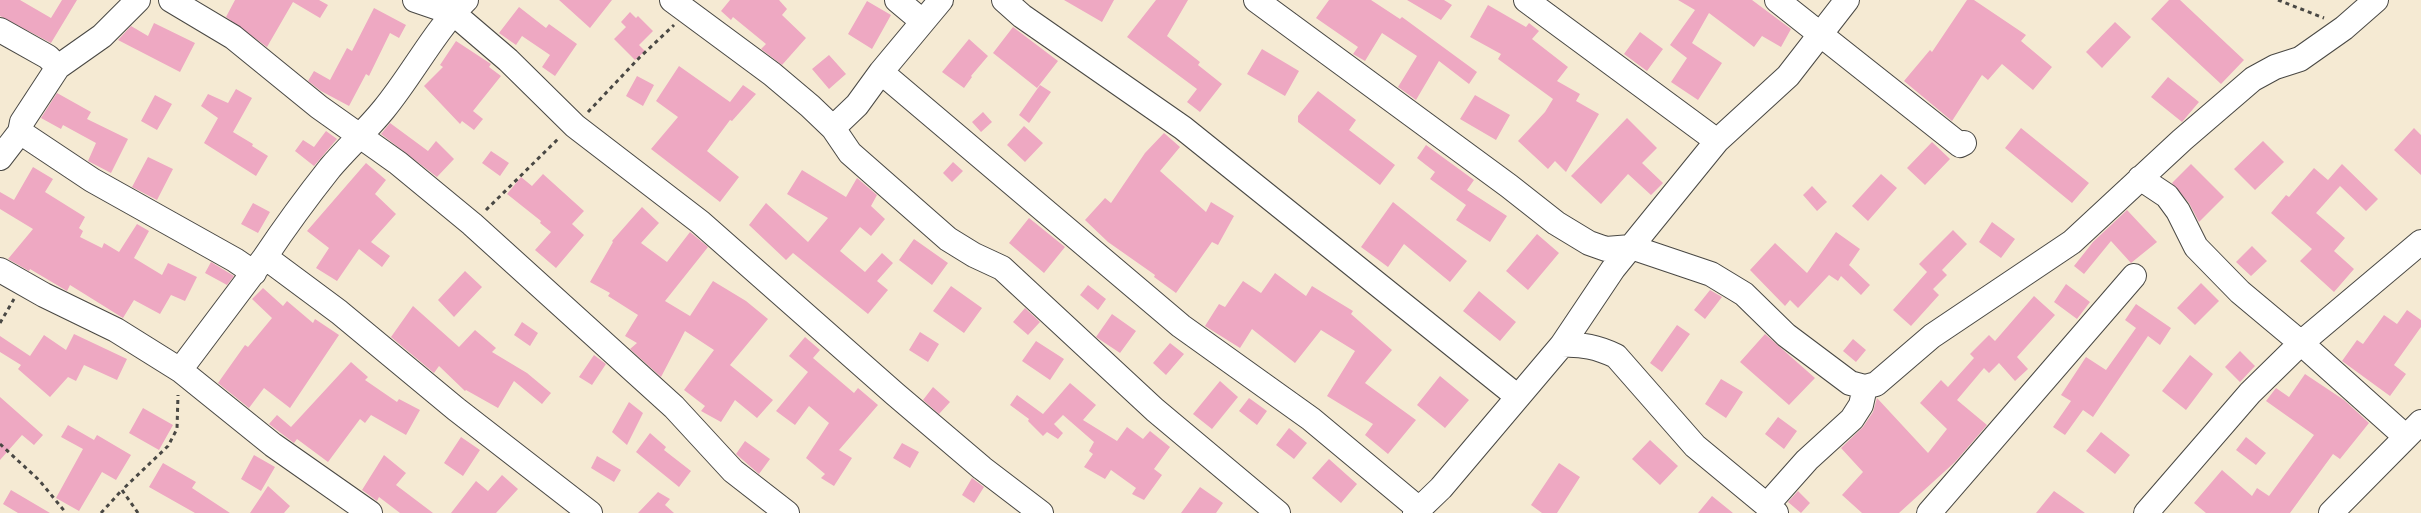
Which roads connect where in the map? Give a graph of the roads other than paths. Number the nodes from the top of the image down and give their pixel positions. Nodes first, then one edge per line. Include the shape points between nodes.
1 (138, 0) edge
2 (171, 0) edge
3 (415, 0) edge
4 (897, 0) edge
5 (941, 0) edge
6 (1004, 0) edge
7 (1256, 0) edge
8 (1526, 0) edge
9 (1777, 0) edge
10 (1847, 0) edge
11 (2376, 0) edge
12 (459, 6) edge
13 (681, 6) edge
14 (922, 21) junction
15 (0, 30) edge
16 (1819, 34) junction
17 (58, 67) junction
18 (881, 72) junction
19 (833, 128) junction
20 (20, 132) junction
21 (360, 134) junction
22 (1716, 141) junction
23 (1964, 143) dead end
24 (0, 158) edge
25 (2140, 178) junction
26 (2421, 242) edge
27 (1631, 247) junction
28 (1610, 259) junction
29 (259, 265) junction
30 (0, 270) edge
31 (2134, 276) dead end
32 (2301, 343) junction
33 (1562, 345) junction
34 (180, 370) junction
35 (1865, 387) junction
36 (1518, 397) junction
37 (2414, 430) edge
38 (1772, 509) edge
39 (1417, 511) edge
40 (370, 513) edge
41 (590, 513) edge
42 (786, 513) edge
43 (1042, 513) edge
44 (1278, 513) edge
45 (1929, 513) edge
46 (2146, 513) edge
47 (2331, 513) edge

1 - 17 street via 102,36
2 - 21 street via 232,37
3 - 12 street
4 - 14 street
5 - 14 street
6 - 36 street via 1022,16 1183,128
7 - 28 street via 1556,223
8 - 22 street
9 - 16 street
10 - 16 street
11 - 25 street via 2300,59 2275,67 2254,79
12 - 21 street via 383,110
12 - 43 street via 575,126 700,222 975,462
13 - 19 street via 772,74
14 - 18 street
15 - 17 street via 48,57
16 - 22 street via 1788,76
16 - 23 street via 1960,145
17 - 20 street via 22,122
18 - 19 street via 856,106
18 - 39 street via 1181,326 1311,420
19 - 44 street via 850,153 948,240 1002,268 1155,410
20 - 24 street
20 - 29 street via 92,180 235,260
21 - 29 street
21 - 42 street via 472,224 674,407 733,471
22 - 27 street
25 - 32 street via 2167,196 2196,247 2240,292
25 - 35 street via 2072,242 1932,336 1876,384
26 - 32 street
27 - 28 street
27 - 35 street via 1711,274 1744,294 1786,335 1850,383
28 - 33 street
29 - 34 street
29 - 41 street via 339,312 456,409
30 - 34 street via 116,330
31 - 45 street
32 - 37 street
32 - 46 street via 2250,393
33 - 36 street
33 - 38 street via 1580,344 1616,356 1695,446
34 - 40 street via 273,445
35 - 38 street via 1861,406 1852,419 1807,460
36 - 39 street via 1441,488
37 - 47 street

